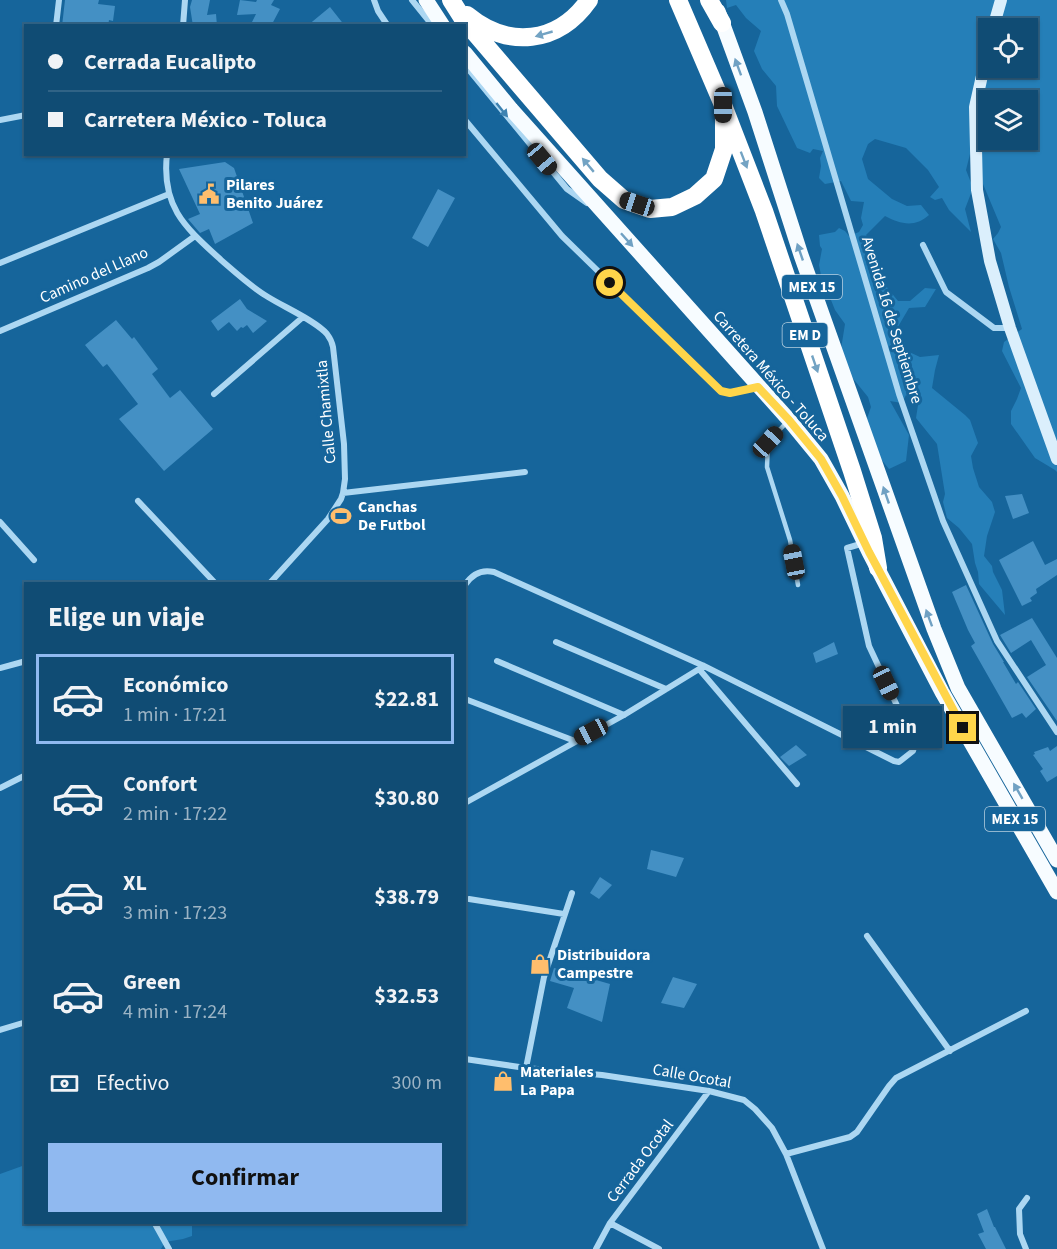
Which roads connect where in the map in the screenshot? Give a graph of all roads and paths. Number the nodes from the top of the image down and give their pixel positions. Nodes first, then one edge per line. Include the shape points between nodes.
1 (58, 0) edge
2 (184, 0) edge
3 (374, 0) edge
4 (412, 0) edge
5 (426, 0) edge
6 (590, 0) edge
7 (678, 0) edge
8 (709, 0) edge
9 (715, 0) edge
10 (781, 0) edge
11 (1001, 0) edge
12 (451, 1) edge
13 (996, 18) edge
14 (722, 23) junction
15 (56, 24) edge
16 (183, 24) edge
17 (387, 24) edge
18 (431, 24) edge
19 (442, 24) edge
20 (466, 54) edge
21 (466, 66) edge
22 (982, 78) edge
23 (723, 105) junction
24 (24, 115) edge
25 (0, 120) edge
26 (466, 121) edge
27 (167, 156) edge
28 (169, 194) junction
29 (605, 215) junction
30 (195, 236) junction
31 (923, 245) dead end
32 (0, 263) edge
33 (303, 317) junction
34 (1010, 328) junction
35 (0, 331) edge
36 (758, 387) junction
37 (214, 394) dead end
38 (789, 420) junction
39 (1057, 459) edge
40 (525, 472) dead end
41 (344, 493) junction
42 (138, 501) dead end
43 (0, 522) edge
44 (864, 543) junction
45 (34, 560) dead end
46 (878, 568) junction
47 (214, 582) edge
48 (271, 582) edge
49 (466, 584) edge
50 (798, 585) dead end
51 (556, 642) dead end
52 (24, 662) edge
53 (497, 662) dead end
54 (0, 668) edge
55 (702, 668) junction
56 (666, 689) junction
57 (466, 699) edge
58 (624, 715) junction
59 (1057, 732) edge
60 (575, 741) junction
61 (24, 776) edge
62 (797, 784) dead end
63 (0, 788) edge
64 (466, 802) edge
65 (1057, 860) edge
66 (1057, 892) edge
67 (572, 893) dead end
68 (470, 899) dead end
69 (564, 914) junction
70 (867, 936) dead end
71 (1026, 1011) dead end
72 (24, 1023) edge
73 (0, 1030) edge
74 (950, 1051) junction
75 (466, 1059) edge
76 (526, 1068) junction
77 (708, 1091) junction
78 (786, 1154) junction
79 (1027, 1198) dead end
80 (610, 1223) junction
81 (155, 1224) edge
82 (169, 1249) edge
83 (596, 1249) edge
84 (659, 1249) edge
85 (824, 1249) edge
86 (1026, 1249) edge

1 - 15 street
2 - 16 street
3 - 17 street
4 - 18 street
5 - 19 main road
6 -> 12 highway via 580,13 556,30 529,38 501,34 477,23
7 - 23 highway, EM D
8 - 14 highway
9 - 14 main road, MEX 15
10 - 59 street, Avenida 16 de Septiembre via 899,394 943,521 997,641
11 - 13 street
23 -> 12 highway via 724,149 708,184 695,196 672,207 651,209 624,200 600,179
65 -> 14 main road, MEX 15 via 958,688 934,629
20 - 29 main road, Carretera México - Toluca / MEX 15
21 -> 29 street via 567,189
22 - 34 street via 975,107 977,190 990,261
23 -> 46 highway, EM D via 764,211 848,461 873,538
24 - 25 street
26 - 36 street via 562,236 721,391
27 - 28 street, Calle Chamixtla
28 - 30 street, Calle Chamixtla via 177,214
28 - 32 street
29 -> 36 main road, Carretera México - Toluca / MEX 15
30 - 33 street, Calle Chamixtla via 246,282
30 - 35 street, Camino del Llano via 148,268
31 - 34 street via 946,292 994,328
33 - 37 street
33 - 41 street, Calle Chamixtla via 320,327 333,347 344,444
34 - 39 street
36 - 38 main road, Carretera México - Toluca / MEX 15
38 - 44 main road, Carretera México - Toluca / MEX 15 via 821,459
38 - 50 lane via 768,442 768,467
40 - 41 street
41 - 48 street via 328,519
42 - 47 street
43 - 45 street
44 - 46 main road, Carretera México - Toluca / MEX 15
44 - 55 street via 848,548 868,646 915,744 908,756 894,762
46 - 66 main road, Carretera México - Toluca / MEX 15 via 968,738
49 - 55 street via 472,575 486,570 494,572
51 - 56 street
52 - 54 street
53 - 58 street
55 - 56 street
55 - 62 street
56 - 58 street
57 - 60 street
58 - 60 street
60 - 64 street
61 - 63 street
67 - 69 street
68 - 69 street
69 - 76 street via 544,977
70 - 74 street
71 - 74 street
72 - 73 street
74 - 78 street via 896,1078 857,1132
75 - 76 street, Calle Ocotal
76 - 77 street, Calle Ocotal
77 - 78 street, Calle Ocotal via 744,1100 772,1128
77 - 80 street, Cerrada Ocotal
78 - 85 street, Calle Ocotal
79 - 86 street via 1018,1209
80 - 83 street, Cerrada Ocotal
80 - 84 street
81 - 82 street

